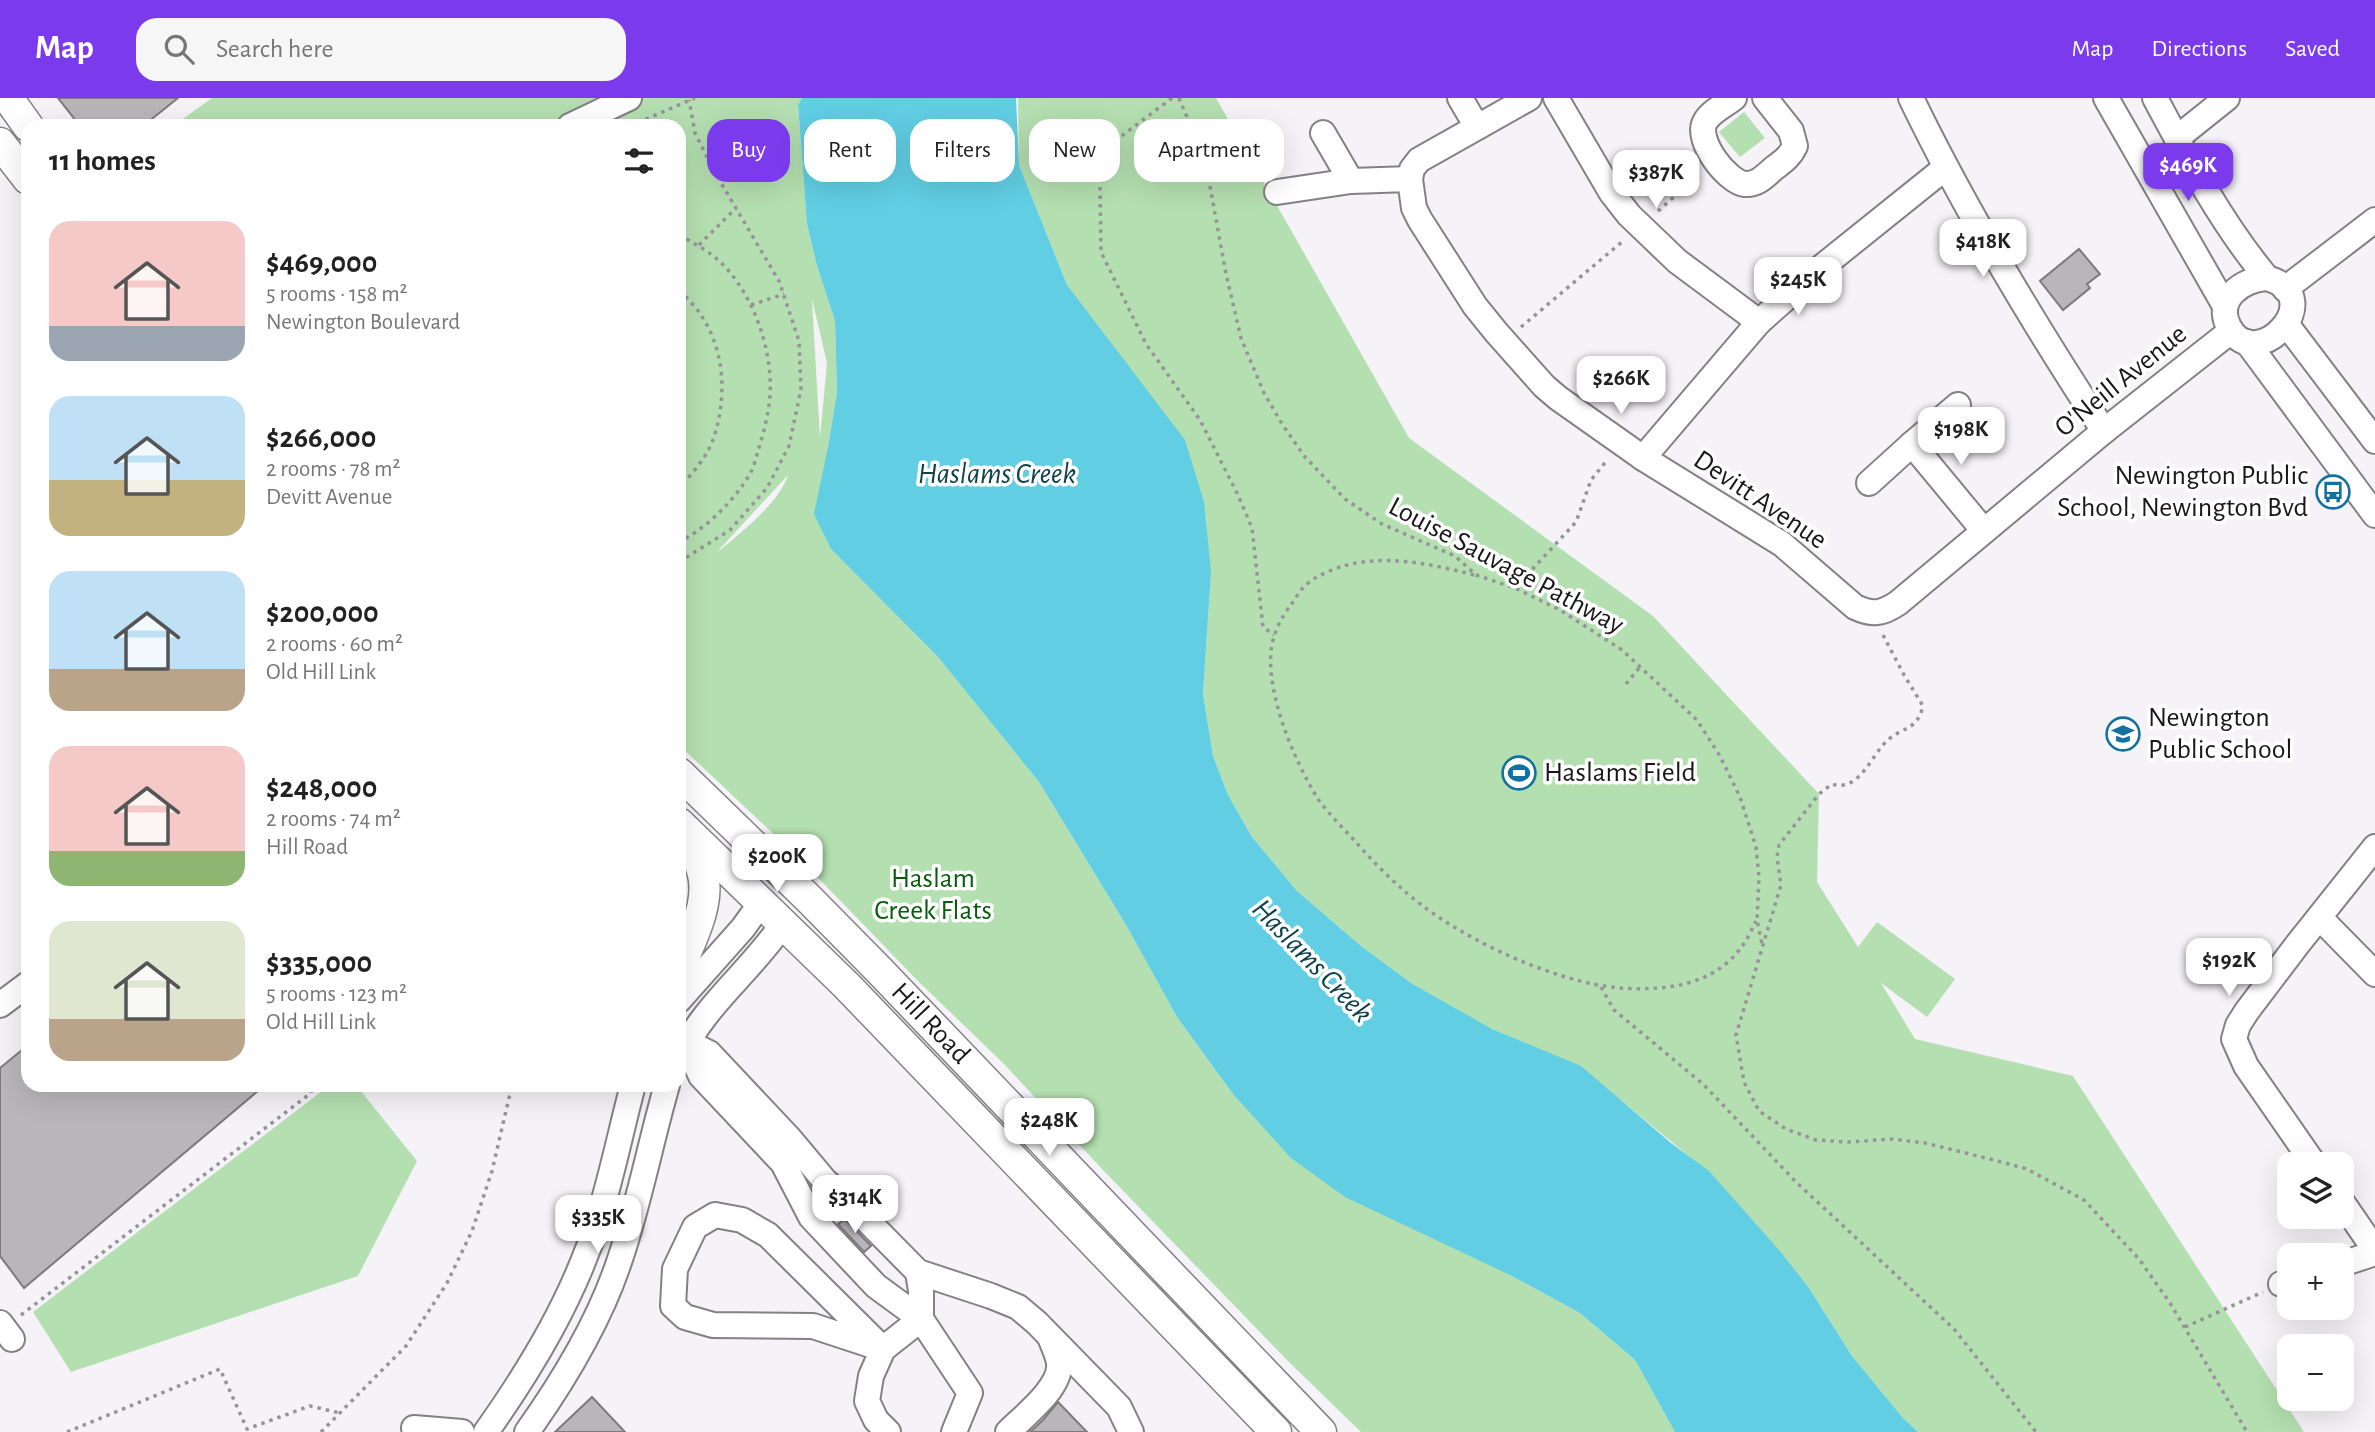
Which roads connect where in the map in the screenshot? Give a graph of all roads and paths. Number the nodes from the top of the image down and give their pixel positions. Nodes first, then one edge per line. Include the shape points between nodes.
1 (8, 98) edge
2 (629, 98) edge
3 (695, 98) edge
4 (1172, 98) edge
5 (1179, 98) edge
6 (1460, 98) edge
7 (1529, 98) edge
8 (1556, 98) edge
9 (1734, 98) edge
10 (1911, 98) edge
11 (2106, 98) edge
12 (2155, 98) edge
13 (2227, 98) edge
14 (689, 100) junction
15 (1779, 103) edge
16 (23, 119) edge
17 (585, 119) edge
18 (646, 119) edge
19 (1477, 127) junction
20 (1323, 133) dead end
21 (2177, 138) junction
22 (0, 143) edge
23 (1716, 159) junction
24 (1945, 168) junction
25 (21, 169) edge
26 (1410, 179) junction
27 (1351, 181) junction
28 (1277, 192) dead end
29 (736, 208) junction
30 (2375, 220) edge
31 (1640, 226) junction
32 (686, 238) edge
33 (699, 245) junction
34 (2276, 284) junction
35 (784, 294) junction
36 (686, 297) edge
37 (751, 305) junction
38 (2225, 306) junction
39 (1759, 321) junction
40 (2287, 324) junction
41 (2239, 337) junction
42 (1504, 341) junction
43 (1958, 405) dead end
44 (2104, 432) junction
45 (2375, 441) edge
46 (1912, 444) junction
47 (1639, 456) junction
48 (686, 480) edge
49 (1869, 483) dead end
50 (2375, 514) edge
51 (1984, 531) junction
52 (686, 538) edge
53 (686, 558) edge
54 (1476, 575) junction
55 (1515, 588) junction
56 (1872, 613) junction
57 (1274, 635) junction
58 (1640, 667) junction
59 (1626, 684) dead end
60 (686, 781) edge
61 (686, 830) edge
62 (686, 833) edge
63 (2375, 847) edge
64 (784, 876) junction
65 (808, 898) junction
66 (761, 903) junction
67 (2320, 918) junction
68 (1757, 920) junction
69 (782, 925) junction
70 (1763, 946) junction
71 (686, 952) edge
72 (2375, 974) edge
73 (1601, 986) junction
74 (21, 989) edge
75 (686, 992) edge
76 (0, 1005) edge
77 (686, 1041) edge
78 (686, 1048) edge
79 (311, 1092) edge
80 (510, 1092) edge
81 (631, 1092) edge
82 (665, 1092) edge
83 (2306, 1152) edge
84 (791, 1157) junction
85 (2354, 1220) edge
86 (2375, 1252) edge
87 (2354, 1260) edge
88 (918, 1272) junction
89 (2277, 1287) edge
90 (921, 1320) junction
91 (2185, 1327) junction
92 (6, 1331) edge
93 (1050, 1336) junction
94 (883, 1349) junction
95 (340, 1413) junction
96 (414, 1428) dead end
97 (247, 1429) junction
98 (67, 1432) edge
99 (253, 1432) edge
100 (321, 1432) edge
101 (462, 1432) edge
102 (486, 1432) edge
103 (527, 1432) edge
104 (888, 1432) edge
105 (954, 1432) edge
106 (1008, 1432) edge
107 (1131, 1432) edge
108 (1276, 1432) edge
109 (1321, 1432) edge
110 (2036, 1432) edge
111 (2247, 1432) edge

1 - 16 main road
2 - 17 street
3 - 14 path
4 - 57 path via 1119,138 1100,185 1101,253 1146,344 1200,420 1238,495 1252,528 1263,627
5 - 54 path, Louise Sauvage Pathway via 1209,181 1241,338 1282,424 1305,457 1345,499 1382,524 1455,556
6 - 19 street
7 - 19 street
8 - 31 street via 1618,203
9 - 23 street via 1708,117 1702,129 1703,140
10 - 24 street
11 - 38 street
12 - 21 street
13 - 21 street
14 - 18 path
14 - 29 path via 695,133
15 - 23 street via 1795,146 1788,157 1759,181 1748,184 1735,181
19 - 26 street via 1419,160
20 - 27 street
21 - 34 street via 2246,253
22 - 25 main road
23 - 31 path
24 - 39 street
24 - 44 street
26 - 27 street
26 - 42 street, Devitt Avenue via 1420,220 1475,306
27 - 28 street
29 - 33 path
29 - 35 path
30 - 34 street
31 - 39 street via 1677,261
31 - 42 path
32 - 33 path
33 - 37 path via 727,269
34 - 38 street via 2256,279 2245,282
34 - 40 street via 2290,297
35 - 37 path
35 - 53 path via 799,341 801,389 789,446 767,488 730,530
36 - 48 path via 711,331 722,367 723,398 713,441
37 - 52 path via 771,379 765,429 751,471 722,511
38 - 41 street via 2224,315
39 - 47 street
40 - 41 street via 2269,339
40 - 45 street
41 - 44 street, O'Neill Avenue
41 - 50 street
42 - 47 street, Devitt Avenue via 1558,398
43 - 46 street
44 - 51 street, O'Neill Avenue
46 - 49 street
46 - 51 street
47 - 55 path via 1606,459 1591,480 1576,523
47 - 56 street, Devitt Avenue via 1763,531 1855,607
51 - 56 street, O'Neill Avenue via 1898,603
54 - 55 path, Louise Sauvage Pathway
54 - 57 path via 1427,563 1387,560 1342,566 1307,584
55 - 58 path, Louise Sauvage Pathway via 1570,617
56 - 70 path via 1923,706 1920,718 1889,739 1855,781 1840,787 1832,784 1819,794 1785,835 1777,857 1781,885
57 - 73 path via 1271,654 1282,725 1320,801 1370,858 1402,890 1462,930 1528,964
58 - 59 path
58 - 68 path, Louise Sauvage Pathway via 1697,720 1740,797 1756,848
60 - 64 main road, Hill Road
61 - 66 main road, Hill Road
62 - 71 main road via 704,882 700,915
63 - 67 street
64 - 65 main road, Hill Road
64 - 66 main road
65 - 69 main road
65 - 109 main road, Hill Road
66 - 69 main road, Hill Road
66 - 75 street
67 - 72 street
67 - 83 street via 2247,1011 2234,1039 2246,1066
68 - 70 path, Louise Sauvage Pathway
68 - 73 path via 1743,946 1721,968 1695,981 1663,989
69 - 77 street
69 - 108 main road, Hill Road via 856,995
70 - 91 path, Louise Sauvage Pathway via 1736,1035 1744,1083 1759,1111 1786,1129 1815,1140 1925,1143 2027,1169 2084,1200 2139,1259
73 - 110 path via 1614,1010 1703,1084 1796,1182 1954,1329
74 - 76 street
78 - 84 street via 709,1053 757,1120
79 - 92 path via 22,1314
80 - 95 path via 492,1171 472,1231 447,1283 406,1346
81 - 102 street via 598,1220 578,1271 528,1371
82 - 103 street via 619,1264 597,1316
84 - 88 street via 825,1181
84 - 90 street via 811,1217 876,1286
85 - 86 street
86 - 87 street
88 - 90 street
88 - 93 street via 1018,1307
89 - 91 path
90 - 94 street
90 - 105 street via 971,1394
91 - 111 path, Louise Sauvage Pathway
93 - 106 street via 1059,1365 1055,1382
93 - 107 street via 1119,1407
94 - 94 street via 813,1326 713,1325 685,1317 673,1306 675,1269 695,1227 715,1215 742,1220 768,1235
94 - 104 street via 871,1376 867,1401
95 - 97 path via 310,1406
95 - 100 path
96 - 101 street
97 - 98 path via 220,1369
97 - 99 path

